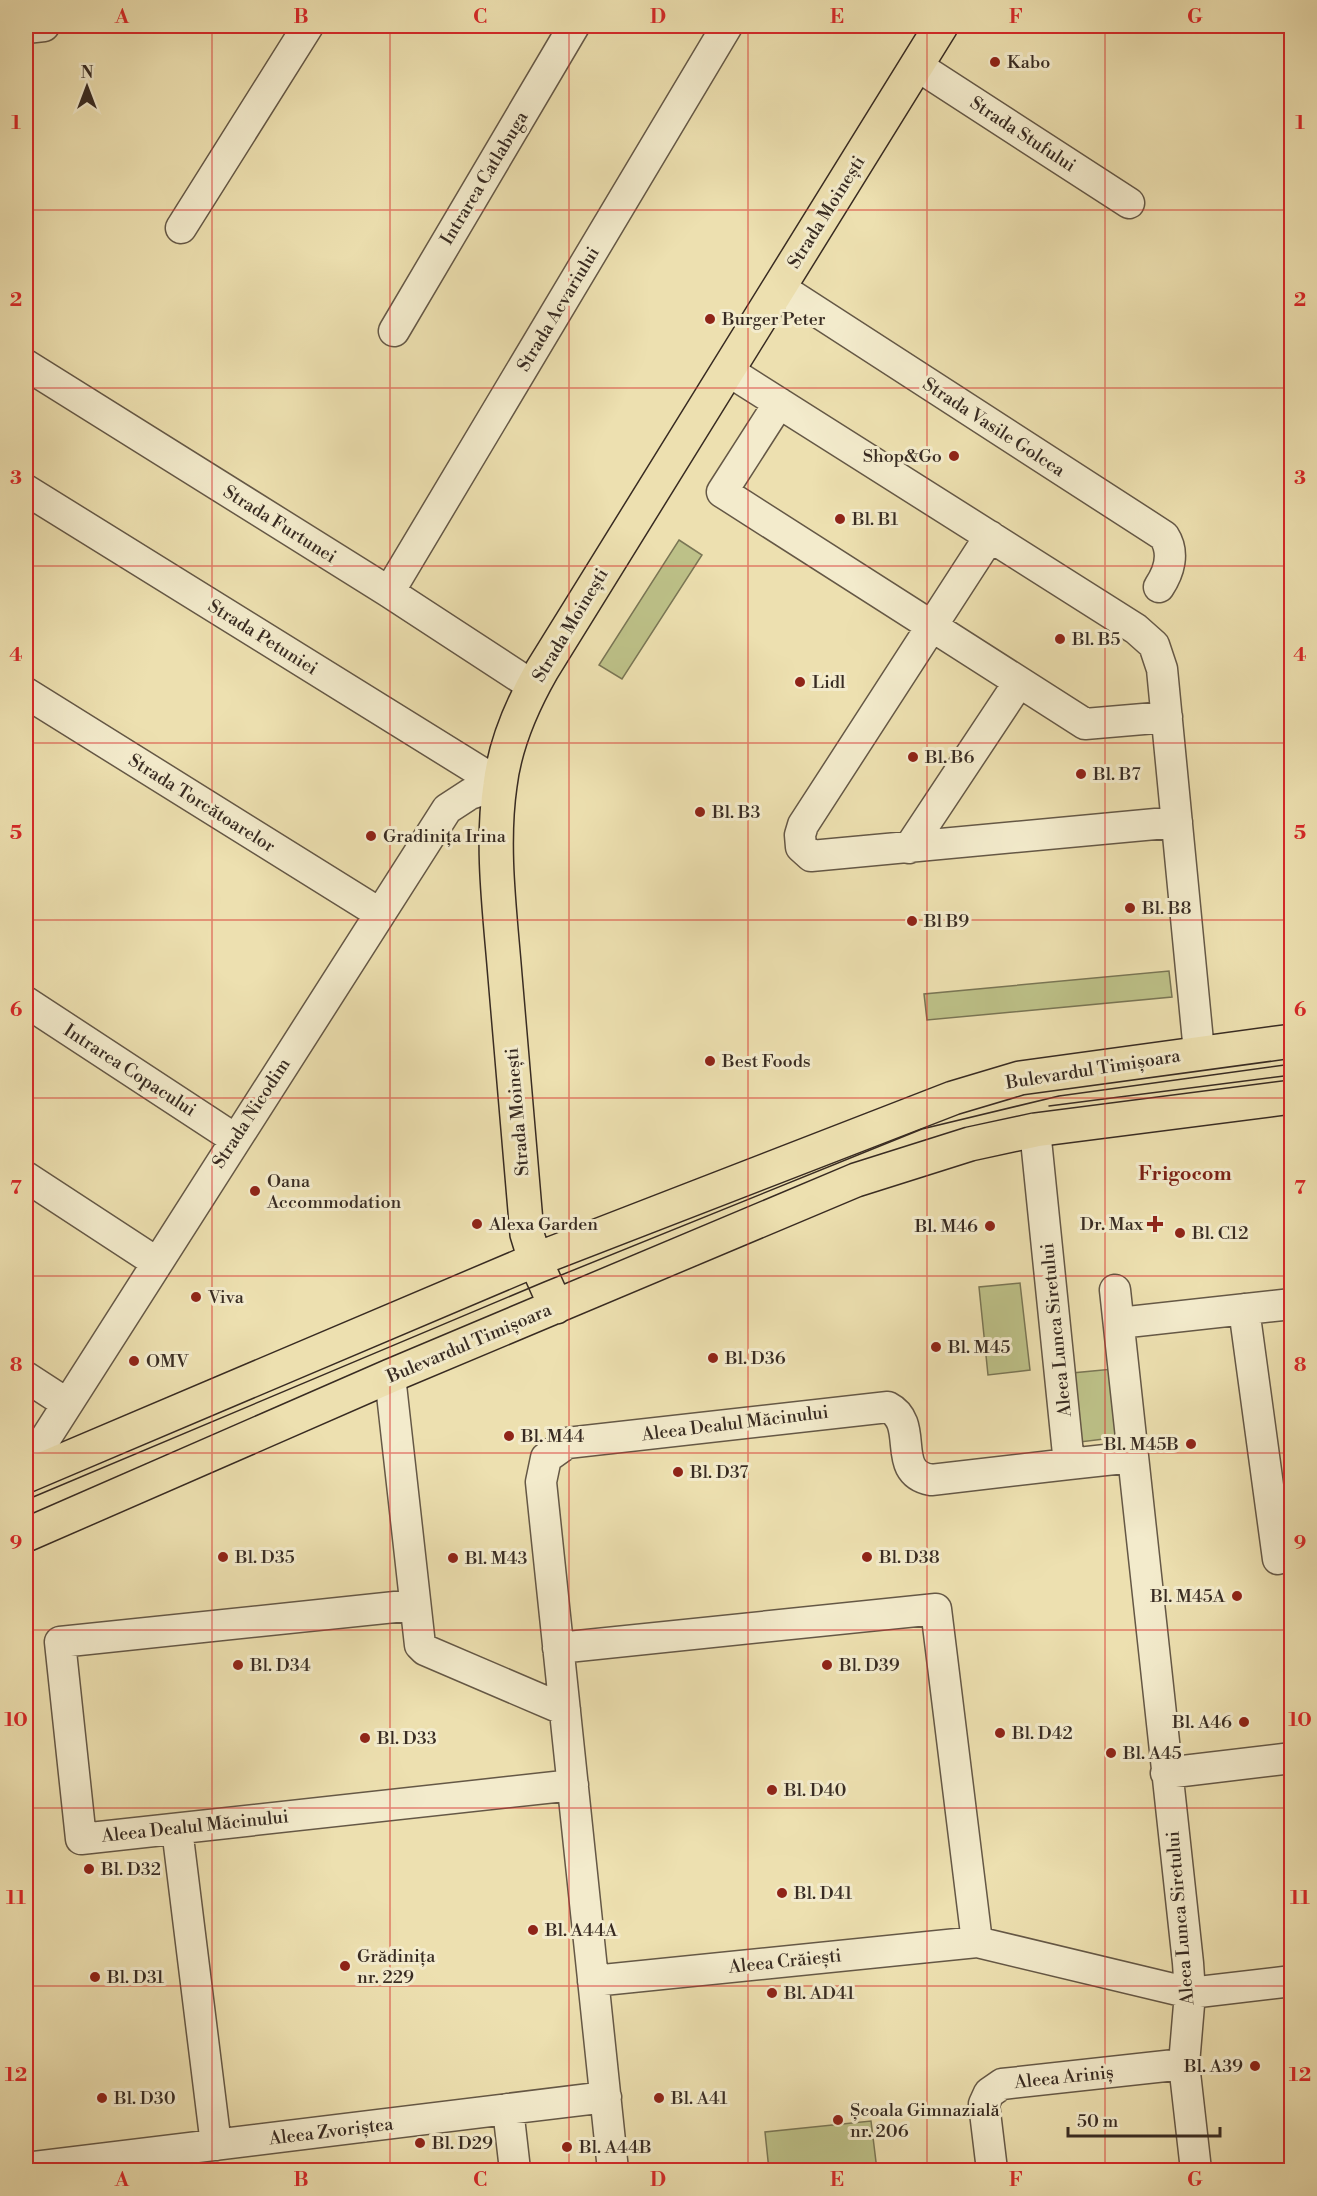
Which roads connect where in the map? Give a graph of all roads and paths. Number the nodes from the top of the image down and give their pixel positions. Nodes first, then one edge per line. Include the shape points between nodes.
1 (44, 26) edge
2 (308, 26) edge
3 (574, 26) edge
4 (727, 26) edge
5 (941, 26) edge
6 (26, 28) edge
7 (916, 66) junction
8 (1129, 203) dead end
9 (181, 228) dead end
10 (779, 287) junction
11 (394, 331) dead end
12 (26, 365) edge
13 (728, 370) junction
14 (779, 403) junction
15 (26, 490) edge
16 (990, 536) junction
17 (1159, 587) dead end
18 (389, 592) junction
19 (931, 626) junction
20 (1019, 682) junction
21 (533, 686) junction
22 (26, 693) edge
23 (1167, 717) junction
24 (500, 784) junction
25 (1177, 822) junction
26 (909, 848) junction
27 (379, 913) junction
28 (26, 1002) edge
29 (1292, 1041) edge
30 (1199, 1052) junction
31 (1020, 1078) junction
32 (1292, 1097) edge
33 (900, 1118) junction
34 (1035, 1130) junction
35 (235, 1139) junction
36 (916, 1161) junction
37 (26, 1177) edge
38 (535, 1260) junction
39 (156, 1262) junction
40 (1115, 1290) dead end
41 (1292, 1304) edge
42 (556, 1307) junction
43 (1244, 1309) junction
44 (1119, 1323) junction
45 (390, 1376) junction
46 (26, 1377) edge
47 (66, 1403) junction
48 (1134, 1457) junction
49 (1069, 1464) junction
50 (26, 1469) edge
51 (26, 1476) edge
52 (26, 1535) edge
53 (1278, 1559) dead end
54 (414, 1605) junction
55 (558, 1648) junction
56 (565, 1710) junction
57 (1292, 1758) edge
58 (1166, 1773) junction
59 (573, 1785) junction
60 (177, 1829) junction
61 (977, 1942) junction
62 (594, 1981) junction
63 (1292, 1981) edge
64 (1190, 1993) junction
65 (1184, 2064) junction
66 (606, 2097) junction
67 (508, 2109) junction
68 (216, 2145) junction
69 (26, 2168) edge
70 (57, 2168) edge
71 (515, 2170) edge
72 (614, 2170) edge
73 (992, 2170) edge
74 (1196, 2170) edge

1 - 6 street
2 - 9 street
3 - 11 street, Intrarea Catlabuga
4 - 18 street, Strada Acvariului
5 - 7 main road, Strada Moinești
7 - 8 street, Strada Stufului
7 - 10 main road, Strada Moinești
10 - 13 main road, Strada Moinești
10 - 17 street, Strada Vasile Golcea via 1164,536 1170,569
12 - 18 street, Strada Furtunei
13 - 14 street
13 - 21 main road, Strada Moinești
14 - 16 street
14 - 19 street via 722,492
15 - 24 street, Strada Petuniei
16 - 19 street
16 - 23 street via 1146,636 1159,655
18 - 21 street, Strada Furtunei
19 - 20 street
19 - 26 street via 803,825 799,842 811,856
20 - 23 street via 1085,724
20 - 26 street
21 - 24 main road, Strada Moinești via 509,744
22 - 27 street, Strada Torcătoarelor
23 - 25 street
24 - 27 street, Strada Nicodim via 470,794 447,809
24 - 38 main road, Strada Moinești via 500,909 527,1234
25 - 26 street
25 - 30 street
27 - 35 street, Strada Nicodim
28 - 35 street, Intrarea Copacului
29 - 30 main road, Bulevardul Timișoara
30 - 31 main road, Bulevardul Timișoara
31 - 33 main road, Bulevardul Timișoara
31 - 34 main road via 1006,1094 1006,1116 1017,1126
32 - 34 main road, Bulevardul Timișoara
33 - 36 main road via 918,1125 924,1136 923,1149
33 - 38 main road, Bulevardul Timișoara
34 - 36 main road, Bulevardul Timișoara
34 - 49 street, Aleea Lunca Siretului
35 - 39 street, Strada Nicodim
36 - 42 main road, Bulevardul Timișoara via 819,1195
37 - 39 street
38 - 42 main road, Strada Moinești
38 - 51 main road, Bulevardul Timișoara
39 - 47 street, Strada Nicodim
40 - 44 street, Aleea Lunca Siretului
41 - 43 street
42 - 45 main road, Bulevardul Timișoara
43 - 44 street
43 - 53 street
44 - 48 street, Aleea Lunca Siretului
45 - 52 main road, Bulevardul Timișoara
45 - 54 street
46 - 47 street
47 - 50 street, Strada Nicodim
48 - 49 street
48 - 58 street, Aleea Lunca Siretului
49 - 55 street, Aleea Dealul Măcinului via 931,1480 920,1478 908,1461 903,1422 898,1412 888,1407 567,1443 546,1458 541,1482
54 - 56 street via 417,1638 425,1650
54 - 60 street, Aleea Dealul Măcinului via 60,1642 81,1839
55 - 56 street, Aleea Dealul Măcinului
55 - 61 street via 936,1609
56 - 59 street, Aleea Dealul Măcinului
57 - 58 street
58 - 64 street, Aleea Lunca Siretului
59 - 60 street, Aleea Dealul Măcinului
59 - 62 street, Aleea Dealul Măcinului
60 - 68 street
61 - 62 street, Aleea Crăiești
61 - 64 street, Aleea Crăiești
62 - 66 street, Aleea Dealul Măcinului
63 - 64 street, Aleea Crăiești
64 - 65 street, Aleea Lunca Siretului
65 - 73 street, Aleea Ariniș via 1002,2084 989,2093 984,2104
65 - 74 street, Aleea Lunca Siretului
66 - 67 street, Aleea Zvoriștea
66 - 72 street, Aleea Dealul Măcinului
67 - 68 street, Aleea Zvoriștea
67 - 71 street
68 - 70 street, Aleea Zvoriștea
69 - 70 street, Aleea Zvoriștea

